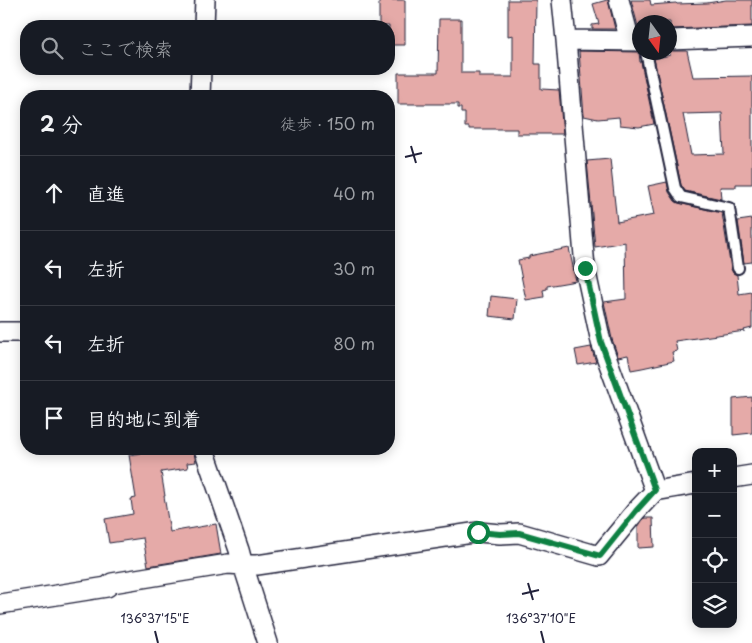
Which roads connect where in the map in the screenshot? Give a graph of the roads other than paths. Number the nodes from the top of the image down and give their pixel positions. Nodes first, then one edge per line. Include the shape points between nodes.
1 (205, 0) edge
2 (562, 0) edge
3 (619, 0) edge
4 (204, 20) edge
5 (632, 33) edge
6 (752, 37) edge
7 (566, 40) junction
8 (677, 40) edge
9 (632, 41) edge
10 (648, 60) edge
11 (201, 75) edge
12 (200, 90) edge
13 (738, 268) dead end
14 (0, 332) edge
15 (20, 332) edge
16 (206, 455) edge
17 (752, 475) edge
18 (737, 477) edge
19 (692, 485) edge
20 (655, 490) junction
21 (243, 565) junction
22 (0, 604) edge
23 (268, 643) edge

1 - 4 street
2 - 7 street
3 - 5 street
6 - 8 street
7 - 9 street
7 - 20 street via 585,268 601,342
10 - 13 lane via 675,188 681,197 728,208
11 - 12 street
14 - 15 street
16 - 21 street
17 - 18 street
19 - 20 street
20 - 21 street via 600,556 519,533 478,532
21 - 22 street via 228,564
21 - 23 street

